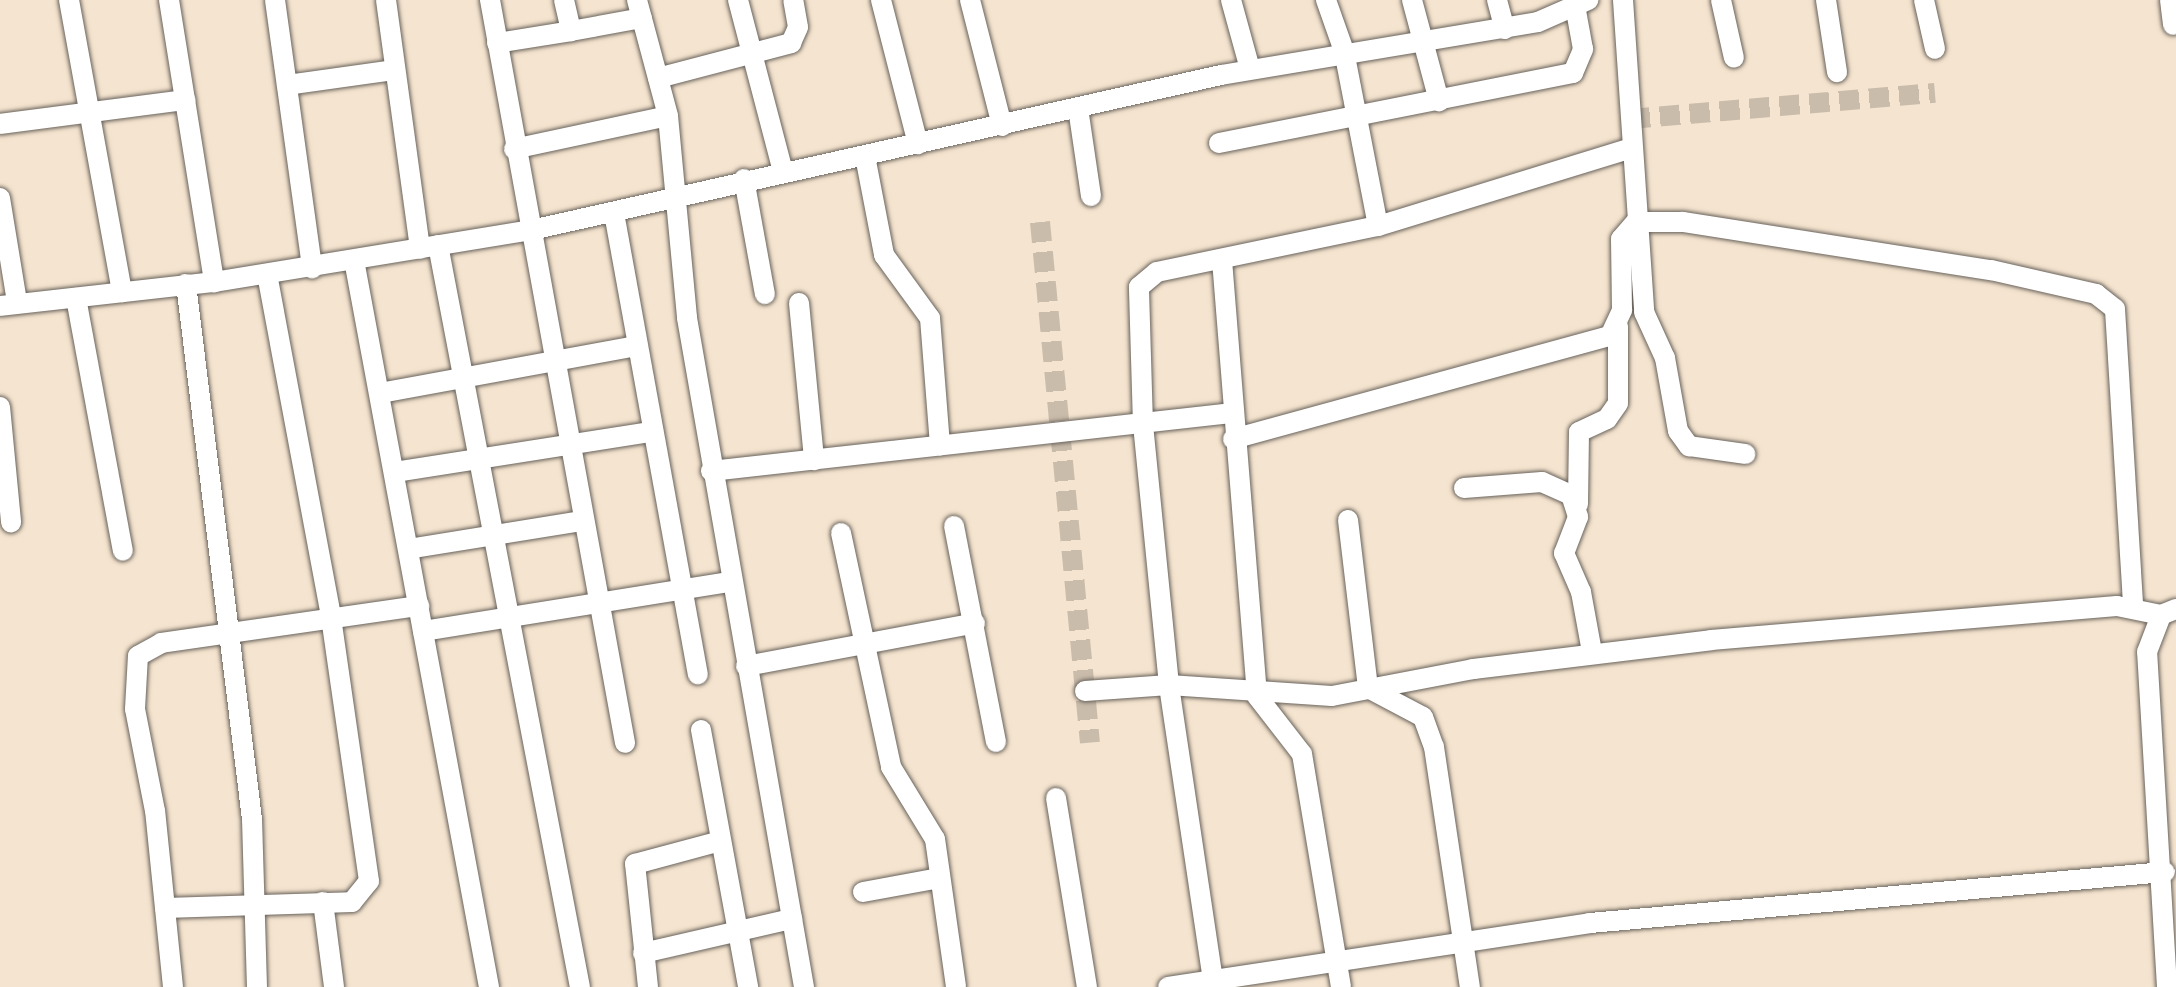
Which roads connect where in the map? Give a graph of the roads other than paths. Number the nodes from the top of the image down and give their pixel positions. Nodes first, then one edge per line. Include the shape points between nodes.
1 (69, 0) edge
2 (169, 0) edge
3 (275, 0) edge
4 (386, 0) edge
5 (490, 0) edge
6 (564, 0) edge
7 (738, 0) edge
8 (793, 0) edge
9 (881, 0) edge
10 (970, 0) edge
11 (1231, 0) edge
12 (1326, 0) edge
13 (1412, 0) edge
14 (1497, 0) edge
15 (1623, 0) edge
16 (1721, 0) edge
17 (1826, 0) edge
18 (1924, 0) edge
19 (2170, 0) edge
20 (1579, 3) edge
21 (640, 9) edge
22 (2173, 25) dead end
23 (1505, 29) junction
24 (571, 31) junction
25 (497, 43) junction
26 (1424, 44) junction
27 (1935, 49) dead end
28 (1344, 51) junction
29 (752, 53) junction
30 (1734, 58) dead end
31 (1250, 69) junction
32 (394, 70) junction
33 (1837, 72) dead end
34 (658, 78) junction
35 (287, 85) junction
36 (185, 100) junction
37 (1439, 101) junction
38 (1078, 108) junction
39 (88, 113) junction
40 (668, 116) junction
41 (1357, 116) junction
42 (0, 124) edge
43 (1002, 126) junction
44 (1219, 143) dead end
45 (918, 144) junction
46 (1632, 148) junction
47 (514, 149) junction
48 (865, 156) junction
49 (783, 172) junction
50 (744, 179) junction
51 (1091, 196) dead end
52 (0, 198) edge
53 (672, 199) junction
54 (614, 213) junction
55 (1636, 222) junction
56 (1378, 226) junction
57 (527, 231) junction
58 (429, 247) junction
59 (354, 260) junction
60 (1222, 260) junction
61 (312, 268) junction
62 (267, 274) junction
63 (214, 282) junction
64 (186, 284) junction
65 (122, 292) junction
66 (765, 294) dead end
67 (76, 298) junction
68 (799, 303) dead end
69 (8, 304) edge
70 (1618, 326) junction
71 (637, 346) junction
72 (554, 361) junction
73 (465, 378) junction
74 (380, 393) junction
75 (0, 407) edge
76 (1231, 413) junction
77 (1143, 425) junction
78 (651, 432) junction
79 (1233, 439) junction
80 (569, 443) junction
81 (940, 446) junction
82 (1745, 454) dead end
83 (482, 459) junction
84 (814, 460) junction
85 (711, 471) junction
86 (395, 472) junction
87 (1464, 488) dead end
88 (1578, 504) junction
89 (1348, 520) dead end
90 (581, 521) junction
91 (11, 522) dead end
92 (954, 526) dead end
93 (841, 533) dead end
94 (497, 535) junction
95 (408, 549) junction
96 (123, 551) dead end
97 (729, 582) junction
98 (684, 590) junction
99 (600, 603) junction
100 (419, 606) junction
101 (2133, 606) junction
102 (2168, 612) edge
103 (331, 616) junction
104 (513, 618) junction
105 (975, 623) junction
106 (230, 630) junction
107 (423, 631) junction
108 (866, 648) junction
109 (1592, 652) junction
110 (746, 666) junction
111 (698, 674) dead end
112 (1169, 685) junction
113 (1368, 688) junction
114 (1085, 691) dead end
115 (1257, 696) junction
116 (701, 730) dead end
117 (996, 742) dead end
118 (625, 743) dead end
119 (1056, 798) dead end
120 (721, 841) junction
121 (2165, 872) junction
122 (939, 878) junction
123 (863, 892) dead end
124 (323, 902) junction
125 (257, 903) junction
126 (165, 908) junction
127 (792, 919) junction
128 (737, 928) junction
129 (1463, 941) junction
130 (643, 953) junction
131 (1337, 960) junction
132 (1213, 983) edge
133 (173, 987) edge
134 (257, 987) edge
135 (334, 987) edge
136 (489, 987) edge
137 (580, 987) edge
138 (648, 987) edge
139 (748, 987) edge
140 (804, 987) edge
141 (956, 987) edge
142 (1087, 987) edge
143 (1168, 987) edge
144 (1341, 987) edge
145 (1470, 987) edge
146 (2167, 987) edge

1 - 39 street
2 - 36 street
3 - 35 street
4 - 32 street
5 - 25 street
6 - 24 street
7 - 29 street
8 - 29 street via 797,37
9 - 45 street
10 - 43 street
11 - 31 street
12 - 28 street
13 - 26 street
14 - 23 street
15 - 46 street
16 - 30 street
17 - 33 street
18 - 27 street
19 - 22 street
20 - 23 street
20 - 37 street via 1583,49 1573,73
21 - 24 street
21 - 34 street
23 - 26 street
24 - 25 street
25 - 47 street
26 - 28 street
26 - 37 street
28 - 31 street
28 - 41 street
29 - 34 street
29 - 49 street
31 - 38 street
32 - 35 street
32 - 58 street
34 - 40 street
35 - 61 street
36 - 39 street
36 - 63 street
37 - 41 street
38 - 43 street
38 - 51 street
39 - 42 street
39 - 65 street
40 - 47 street
40 - 53 street
41 - 44 street
41 - 56 street
43 - 45 street
45 - 48 street
46 - 55 street
46 - 56 street
47 - 57 street
48 - 49 street
48 - 81 street via 884,255 930,318
49 - 50 street
50 - 53 street
50 - 66 street
52 - 69 street
53 - 54 street
53 - 85 street
54 - 57 street
54 - 71 street
55 - 70 street via 1621,239
55 - 82 street via 1639,292 1665,358 1678,431 1689,446
55 - 101 street via 1683,222 1874,251 2108,299 2118,324
56 - 60 street
57 - 58 street
57 - 72 street
58 - 59 street
58 - 73 street
59 - 61 street
59 - 74 street
60 - 76 street
60 - 77 street via 1157,272 1139,287
61 - 62 street
62 - 63 street
62 - 103 street
63 - 64 street
64 - 65 street
64 - 106 street
65 - 67 street
67 - 69 street
67 - 96 street
68 - 84 street
70 - 79 street via 1610,336
70 - 88 street via 1618,403 1607,419 1579,432
71 - 72 street
71 - 78 street
72 - 73 street
72 - 80 street
73 - 74 street
73 - 83 street
74 - 86 street
75 - 91 street
76 - 77 street
76 - 79 street
77 - 81 street
77 - 112 street
78 - 80 street
78 - 98 street
79 - 115 street
80 - 83 street
80 - 90 street
81 - 84 street
83 - 86 street
83 - 94 street
84 - 85 street
85 - 97 street
86 - 95 street
87 - 88 street via 1542,482 1563,489
88 - 109 street via 1564,553 1581,592
89 - 113 street
90 - 94 street
90 - 99 street
92 - 105 street
93 - 108 street
94 - 95 street
94 - 104 street
95 - 100 street
97 - 98 street
97 - 110 street
98 - 99 street
98 - 111 street
99 - 104 street
99 - 118 street
100 - 103 street
100 - 107 street
101 - 102 street
101 - 109 street
102 - 121 street via 2147,652
103 - 106 street
103 - 124 street via 369,881 361,899
104 - 107 street
104 - 137 street
105 - 108 street
105 - 117 street
106 - 125 street
106 - 126 street via 147,647 135,669
107 - 136 street
108 - 110 street
108 - 122 street via 891,767 930,823
109 - 113 street
110 - 127 street
112 - 114 street
112 - 115 street
112 - 132 street
113 - 115 street
113 - 129 street via 1408,707 1428,728
115 - 131 street via 1302,754
116 - 120 street
119 - 142 street
120 - 128 street
120 - 130 street via 635,864
121 - 129 street via 1590,923
121 - 146 street
122 - 123 street
122 - 141 street
124 - 125 street
124 - 135 street
125 - 126 street
125 - 134 street
126 - 133 street
127 - 128 street
127 - 140 street
128 - 130 street
128 - 139 street
129 - 131 street
129 - 145 street
130 - 138 street
131 - 132 street
131 - 144 street
132 - 143 street

